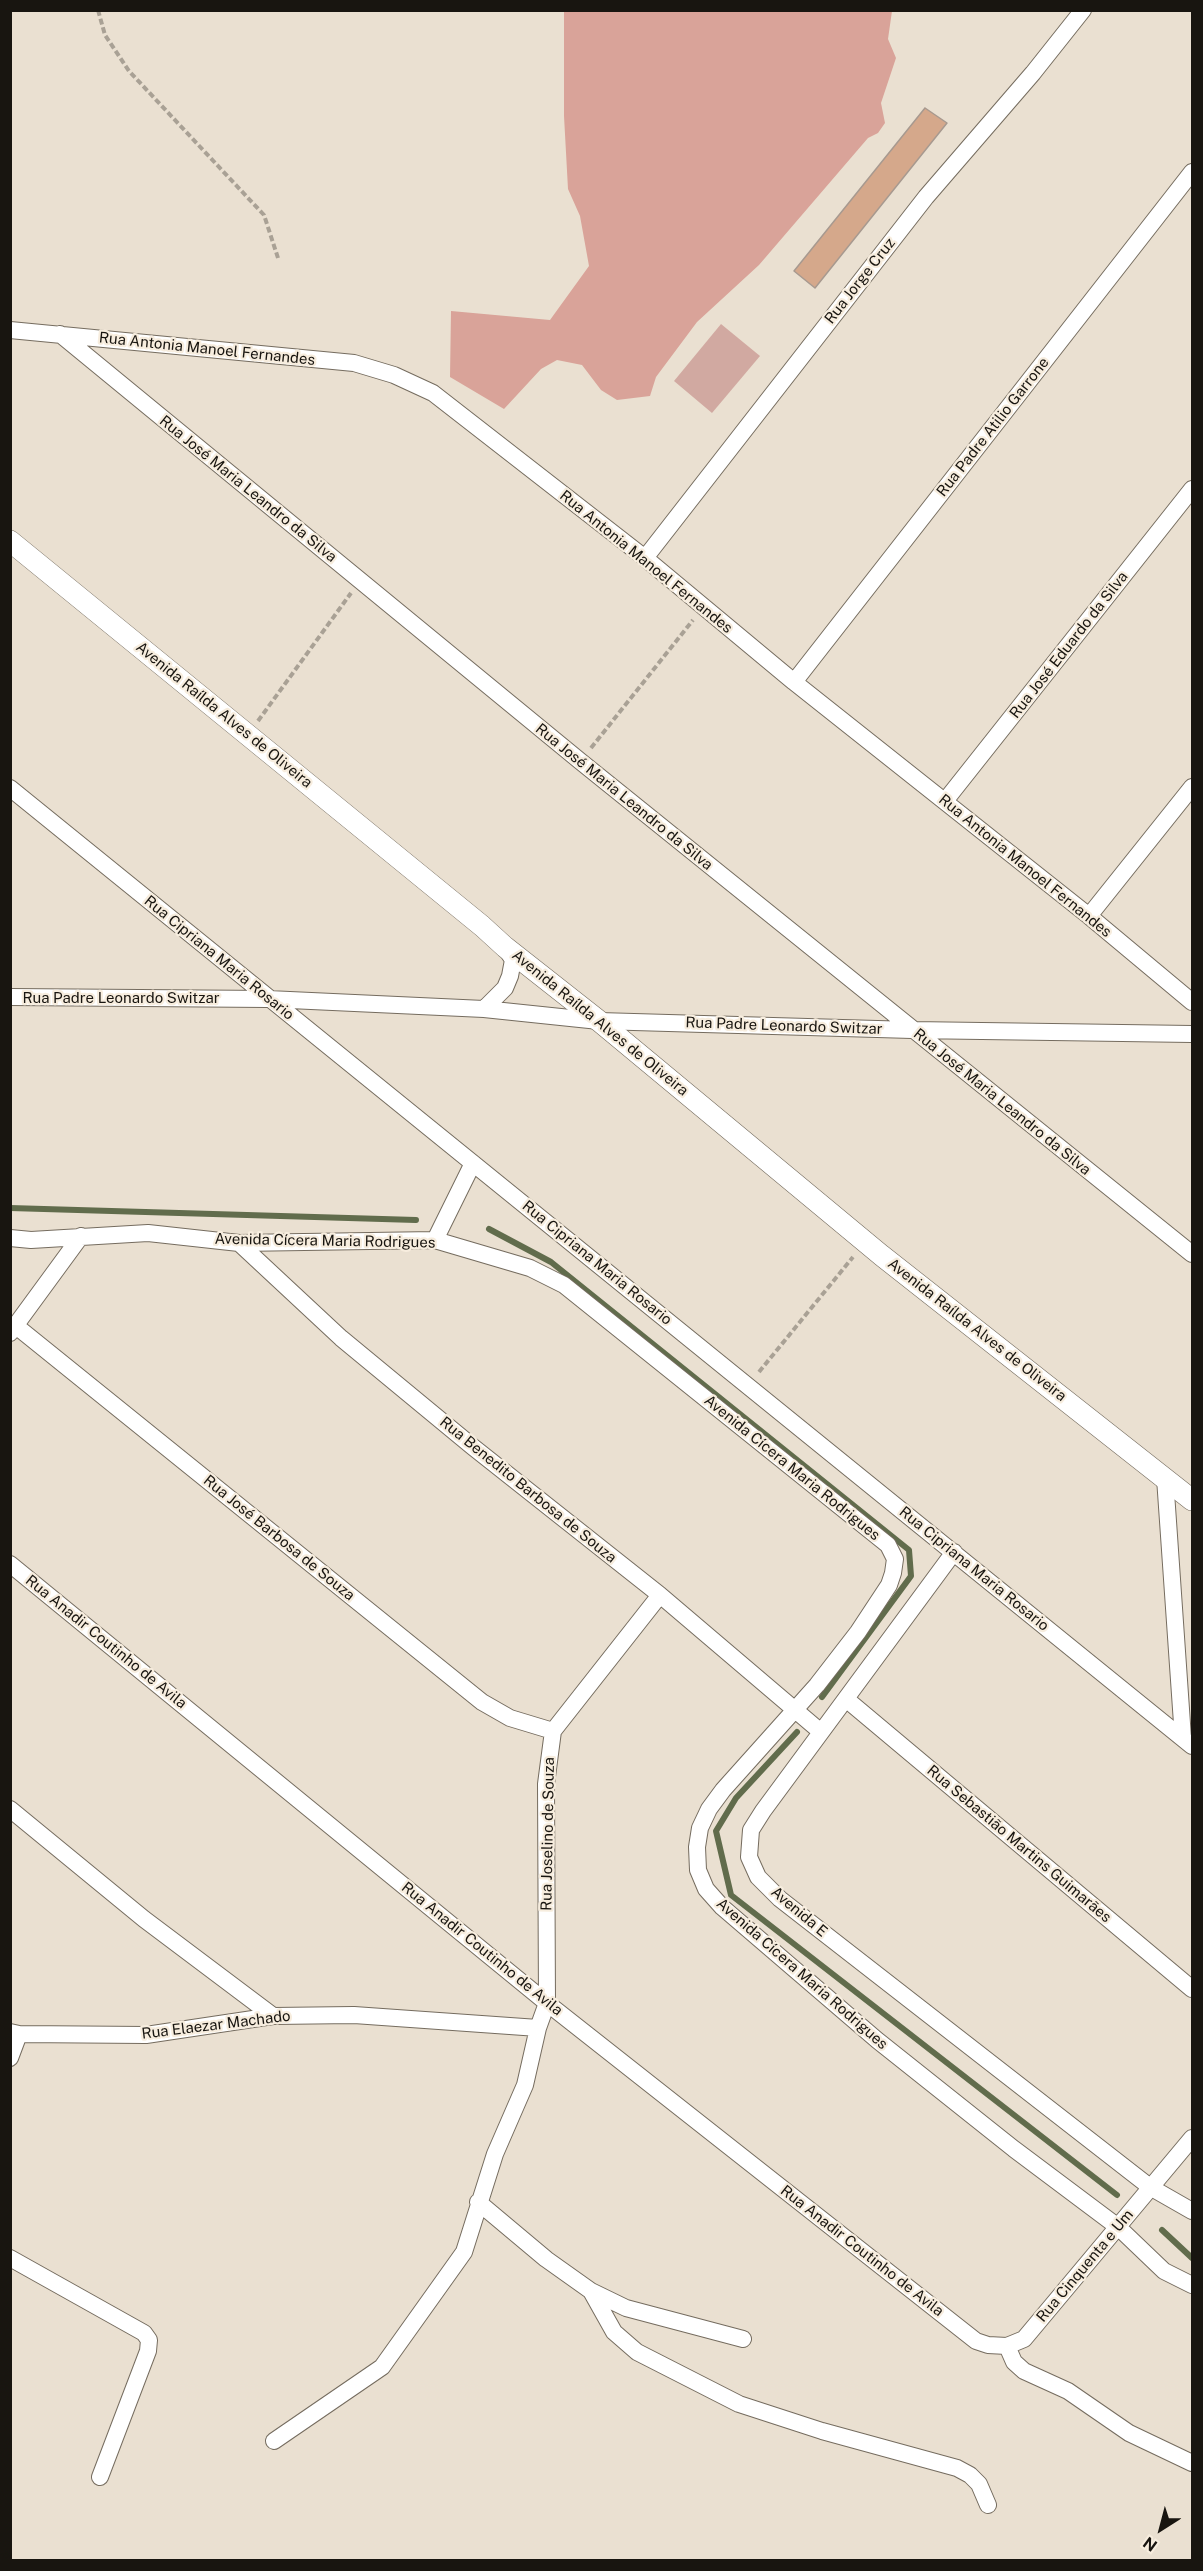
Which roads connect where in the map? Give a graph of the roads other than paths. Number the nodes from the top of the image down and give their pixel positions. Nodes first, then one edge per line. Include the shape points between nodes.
1 (1083, 10) edge
2 (1192, 172) edge
3 (10, 330) edge
4 (60, 334) junction
5 (1192, 489) edge
6 (10, 541) edge
7 (645, 558) junction
8 (794, 682) junction
9 (1192, 787) edge
10 (10, 788) edge
11 (945, 801) junction
12 (1089, 916) junction
13 (505, 947) junction
14 (10, 997) edge
15 (268, 999) junction
16 (1192, 1002) edge
17 (484, 1009) junction
18 (599, 1021) junction
19 (912, 1030) junction
20 (1192, 1034) edge
21 (473, 1163) junction
22 (81, 1236) junction
23 (10, 1238) edge
24 (435, 1240) junction
25 (238, 1243) junction
26 (1192, 1254) edge
27 (13, 1330) edge
28 (1165, 1478) junction
29 (1192, 1500) edge
30 (954, 1552) junction
31 (10, 1564) edge
32 (660, 1595) junction
33 (846, 1699) junction
34 (793, 1710) junction
35 (553, 1731) junction
36 (821, 1732) junction
37 (1188, 1742) edge
38 (10, 1809) edge
39 (1192, 1989) edge
40 (547, 2003) junction
41 (273, 2016) junction
42 (538, 2028) junction
43 (15, 2033) edge
44 (10, 2058) edge
45 (1192, 2138) edge
46 (1150, 2187) junction
47 (478, 2202) junction
48 (1192, 2211) edge
49 (1118, 2227) junction
50 (10, 2258) edge
51 (1192, 2285) edge
52 (591, 2291) junction
53 (743, 2339) dead end
54 (1007, 2346) junction
55 (274, 2441) dead end
56 (1192, 2463) edge
57 (100, 2477) dead end
58 (988, 2505) dead end

1 - 7 street, Rua Jorge Cruz via 926,197
2 - 8 street, Rua Padre Atilio Garrone
3 - 4 street, Rua Antonia Manoel Fernandes
4 - 7 street, Rua Antonia Manoel Fernandes via 354,363 394,375 433,393
4 - 19 street, Rua José Maria Leandro da Silva
5 - 11 street, Rua José Eduardo da Silva
6 - 13 street, Avenida Raílda Alves de Oliveira
7 - 8 street, Rua Antonia Manoel Fernandes
8 - 11 street, Rua Antonia Manoel Fernandes
9 - 12 street
10 - 15 street, Rua Cipriana Maria Rosario
11 - 12 street, Rua Antonia Manoel Fernandes
12 - 16 street, Rua Antonia Manoel Fernandes
13 - 17 street via 513,960 506,988
13 - 18 street, Avenida Raílda Alves de Oliveira
14 - 15 street, Rua Padre Leonardo Switzar
15 - 17 street, Rua Padre Leonardo Switzar
15 - 21 street, Rua Cipriana Maria Rosario
17 - 18 street, Rua Padre Leonardo Switzar
18 - 19 street, Rua Padre Leonardo Switzar
18 - 28 street, Avenida Raílda Alves de Oliveira via 881,1255
19 - 20 street, Rua Padre Leonardo Switzar
19 - 26 street, Rua José Maria Leandro da Silva
21 - 24 street
21 - 30 street, Rua Cipriana Maria Rosario
22 - 23 street, Avenida Cícera Maria Rodrigues
22 - 25 street, Avenida Cícera Maria Rodrigues via 148,1233
22 - 27 street
24 - 25 street, Avenida Cícera Maria Rodrigues
24 - 34 street, Avenida Cícera Maria Rodrigues via 531,1268 564,1286 888,1545 895,1559 889,1585 852,1641
25 - 32 street, Rua Benedito Barbosa de Souza via 341,1338
27 - 35 street, Rua José Barbosa de Souza via 482,1702 510,1718
28 - 29 street, Avenida Raílda Alves de Oliveira
28 - 37 street
30 - 33 street, Avenida E
30 - 37 street, Rua Cipriana Maria Rosario
31 - 40 street, Rua Anadir Coutinho de Avila
32 - 34 street, Rua Benedito Barbosa de Souza
32 - 35 street
33 - 36 street, Avenida E
33 - 39 street, Rua Sebastião Martins Guimarães
34 - 36 street, Rua Benedito Barbosa de Souza
34 - 49 street, Avenida Cícera Maria Rodrigues via 709,1809 697,1847 698,1870 706,1888 722,1907 877,2040
35 - 40 street, Rua Joselino de Souza via 546,1784
36 - 46 street, Avenida E via 752,1830 748,1857 758,1877 780,1899
38 - 41 street via 144,1919
40 - 42 street
40 - 54 street, Rua Anadir Coutinho de Avila via 959,2328 982,2343
41 - 42 street, Rua Elaezar Machado via 354,2015
41 - 43 street, Rua Elaezar Machado via 146,2035
42 - 47 street via 525,2085
43 - 44 street
45 - 46 street, Rua Cinquenta e Um
46 - 48 street, Avenida E
46 - 49 street, Rua Cinquenta e Um
47 - 52 street
47 - 55 street via 464,2252 382,2367
49 - 51 street, Avenida Cícera Maria Rodrigues via 1164,2271
49 - 54 street, Rua Cinquenta e Um via 1024,2339
50 - 57 street via 144,2333 149,2340
52 - 53 street via 626,2308
52 - 58 street via 614,2332 637,2352 740,2404 957,2468 979,2484
54 - 56 street via 1014,2362 1024,2371 1068,2391 1129,2433

